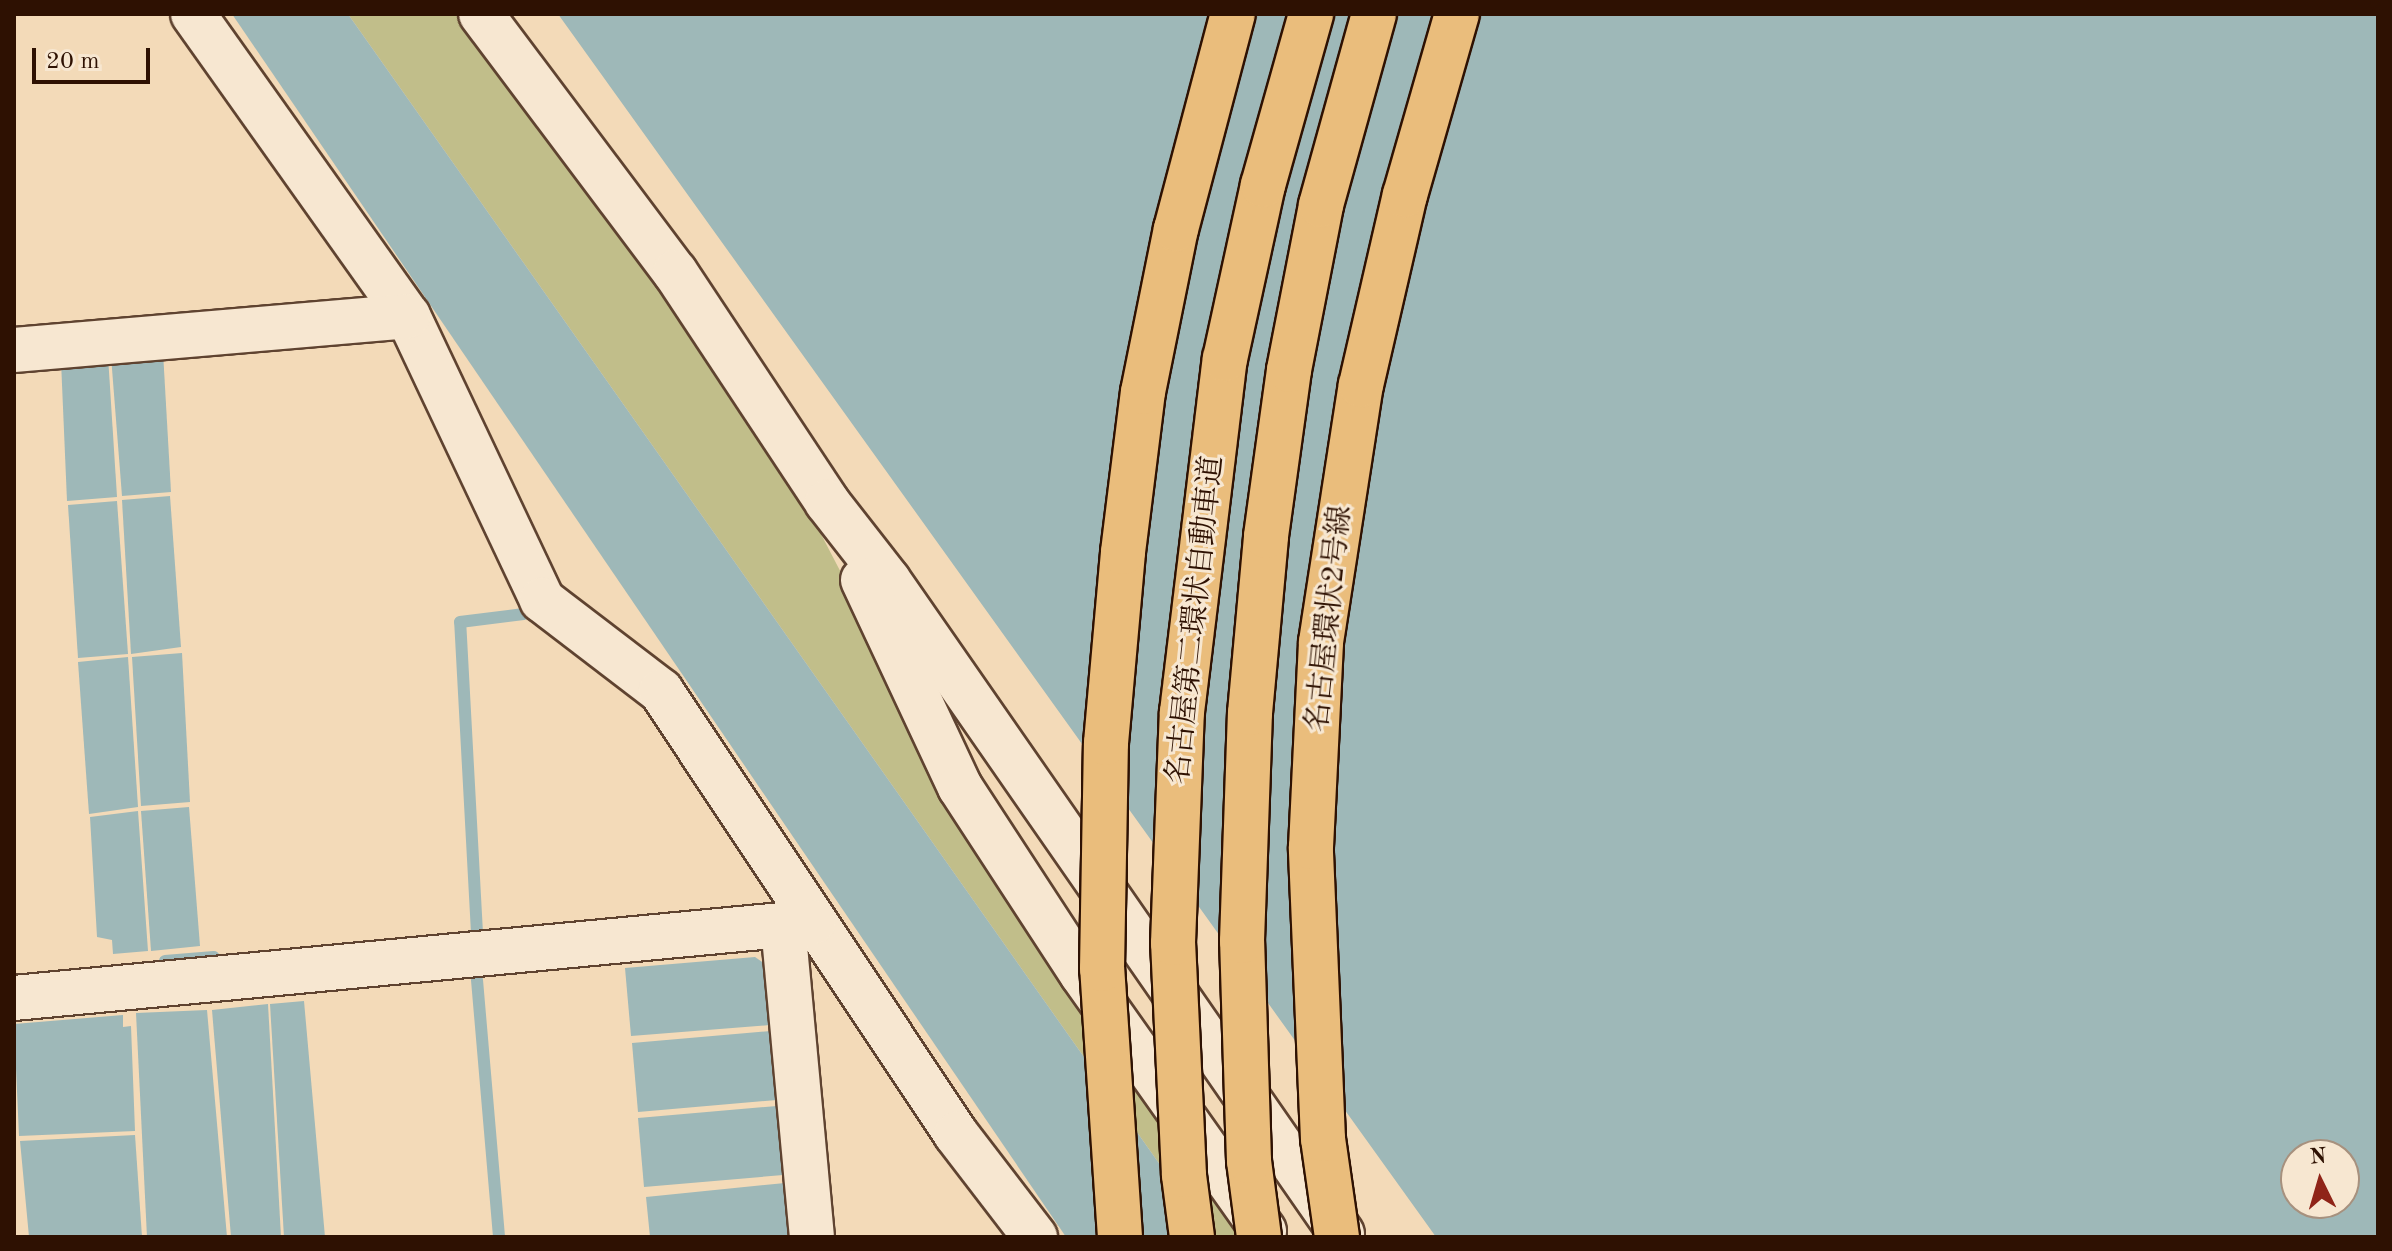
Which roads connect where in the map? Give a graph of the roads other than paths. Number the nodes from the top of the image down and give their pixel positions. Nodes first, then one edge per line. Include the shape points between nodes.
1 (193, 14) edge
2 (481, 14) edge
3 (1233, 14) edge
4 (1311, 14) edge
5 (1374, 14) edge
6 (1457, 14) edge
7 (408, 316) junction
8 (14, 350) edge
9 (827, 502) junction
10 (798, 924) junction
11 (14, 998) edge
12 (812, 1237) edge
13 (1035, 1237) edge
14 (1120, 1237) edge
15 (1192, 1237) edge
16 (1259, 1237) edge
17 (1269, 1237) edge
18 (1337, 1237) edge
19 (1344, 1237) edge

1 - 7 street
2 - 9 street via 675,272
3 - 14 highway, bridge via 1167,274 1143,392 1123,552 1106,743 1102,969
4 - 15 highway, 名古屋第二環状自動車道, bridge via 1263,185 1225,359 1183,697 1173,943
5 - 16 highway, 名古屋第二環状自動車道, bridge via 1321,205 1289,370 1266,536 1250,713 1242,941 1249,1161
6 - 18 highway, 名古屋環状2号線, bridge via 1405,195 1361,385 1321,642 1311,847 1323,1139
7 - 8 street
7 - 10 street via 542,600 661,691
9 - 17 street via 960,787 1082,974
9 - 19 street via 888,580
10 - 11 street
10 - 12 street
10 - 13 street

